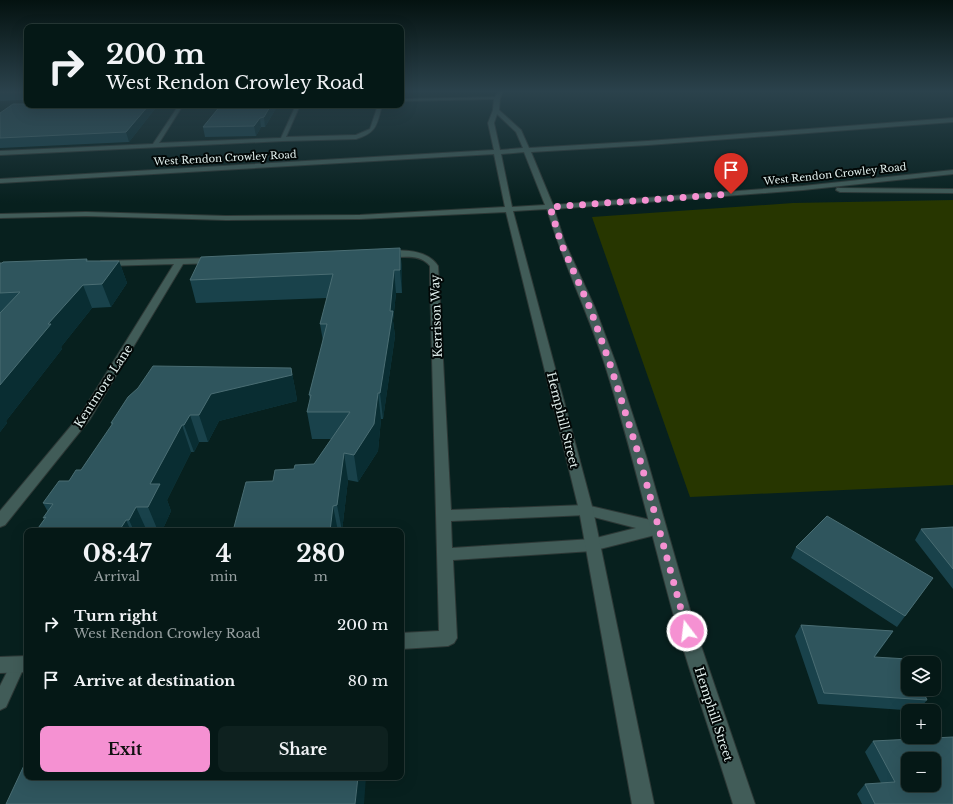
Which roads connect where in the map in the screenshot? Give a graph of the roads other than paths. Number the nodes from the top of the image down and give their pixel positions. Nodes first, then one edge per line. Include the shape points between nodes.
1 (166, 129) edge
2 (288, 129) edge
3 (372, 129) edge
4 (492, 129) edge
5 (517, 129) edge
6 (840, 129) edge
7 (283, 139) junction
8 (155, 145) junction
9 (526, 150) junction
10 (497, 152) junction
11 (0, 153) edge
12 (953, 172) edge
13 (0, 181) edge
14 (803, 188) junction
15 (953, 191) edge
16 (550, 207) junction
17 (509, 209) junction
18 (0, 216) edge
19 (373, 254) edge
20 (223, 260) edge
21 (180, 262) junction
22 (95, 263) edge
23 (586, 510) junction
24 (444, 516) junction
25 (0, 521) edge
26 (659, 528) junction
27 (592, 546) junction
28 (446, 554) junction
29 (404, 641) edge
30 (0, 665) edge
31 (22, 665) edge
32 (0, 702) edge
33 (643, 804) edge
34 (744, 804) edge

1 - 8 lane
2 - 7 lane
3 - 7 lane via 367,134 356,136
4 - 10 street, Hemphill Street
5 - 9 street, Hemphill Street
6 - 9 street, West Rendon Crowley Road
7 - 8 lane
8 - 11 lane
9 - 10 street, West Rendon Crowley Road
9 - 16 street, Hemphill Street
10 - 13 street, West Rendon Crowley Road
10 - 17 street, Hemphill Street
12 - 14 street, West Rendon Crowley Road
14 - 15 street
14 - 16 street, West Rendon Crowley Road
16 - 17 street, West Rendon Crowley Road
16 - 26 street, Hemphill Street via 561,243 590,308 610,364
17 - 18 street, West Rendon Crowley Road via 360,217 226,218 86,214
17 - 23 street, Hemphill Street
19 - 24 street, Kerrison Way via 415,255 428,258 434,267
20 - 21 street
21 - 22 street
21 - 25 street, Kentmore Lane via 86,416
23 - 24 street
23 - 26 street
23 - 27 street, Hemphill Street
24 - 28 street, Kerrison Way
26 - 27 street
26 - 34 street, Hemphill Street via 687,631
27 - 28 street
27 - 33 street, Hemphill Street
28 - 29 street, Kerrison Way via 448,638
30 - 31 street
31 - 32 lane

